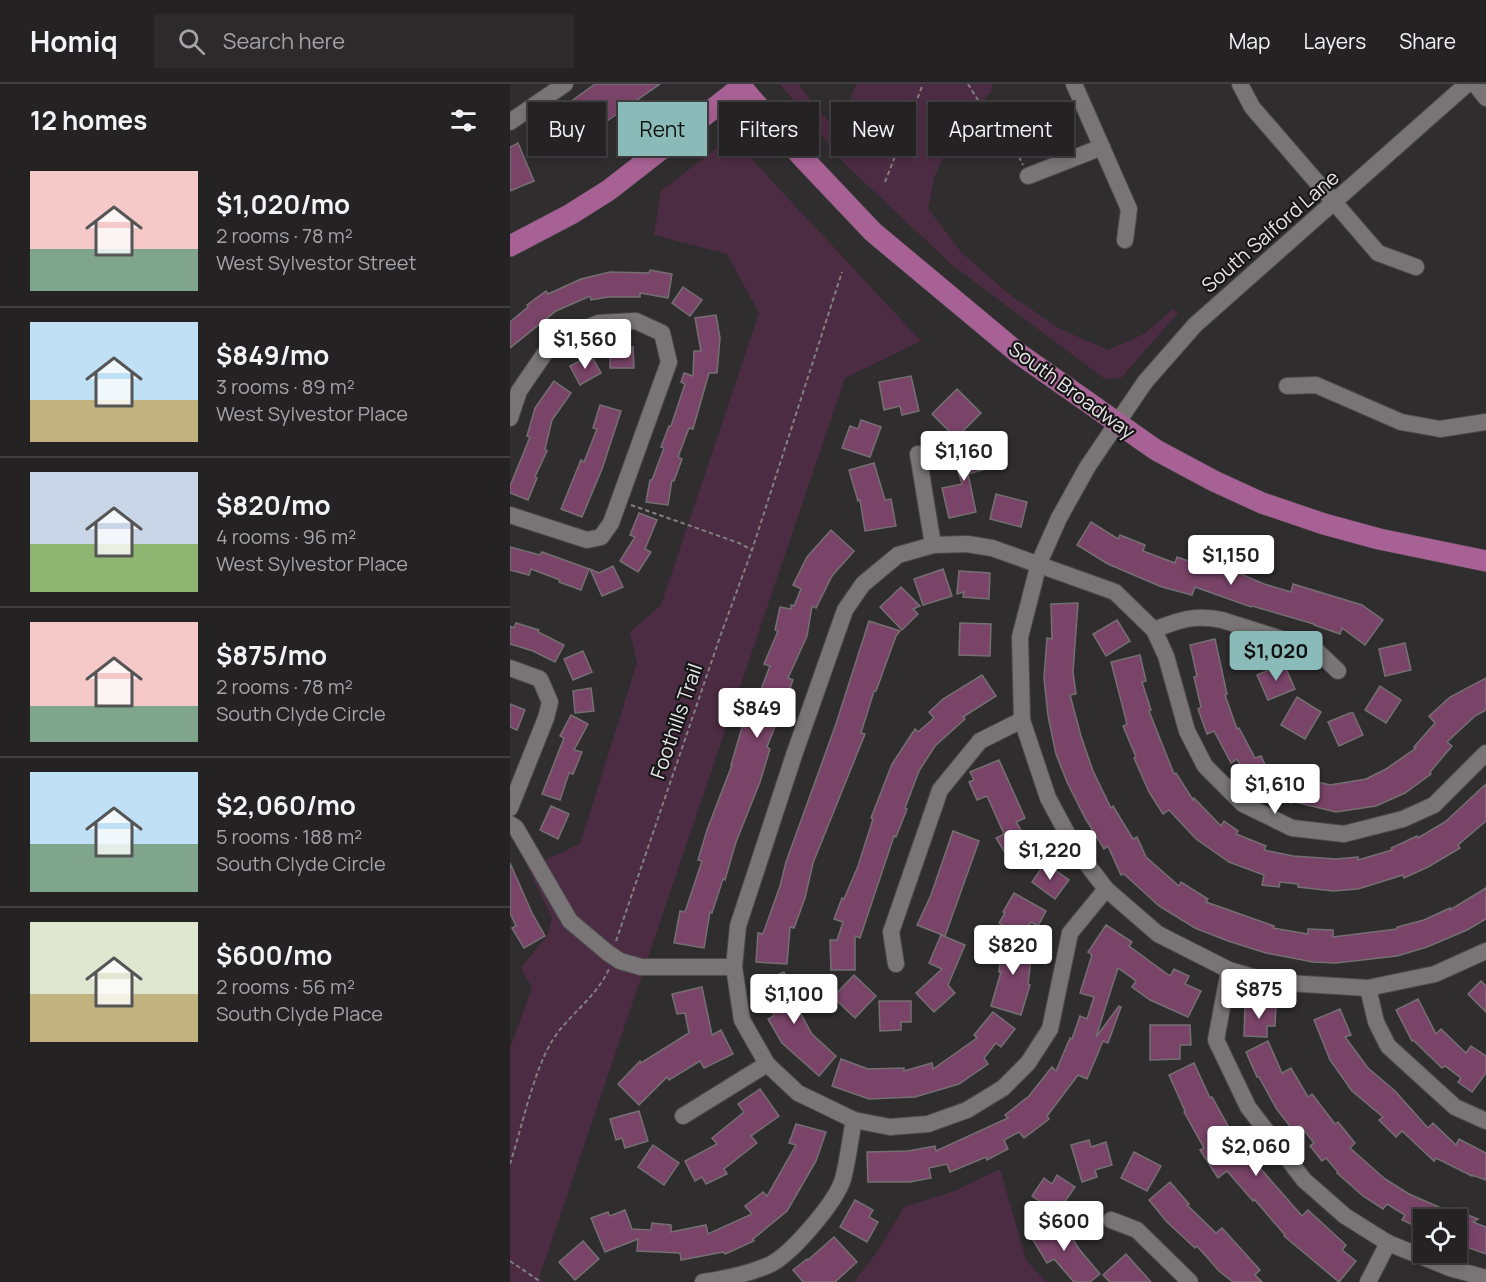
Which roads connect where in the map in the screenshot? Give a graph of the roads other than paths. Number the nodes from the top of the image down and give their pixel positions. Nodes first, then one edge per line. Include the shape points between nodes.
1 (565, 84) edge
2 (1074, 84) edge
3 (1240, 84) edge
4 (1467, 84) edge
5 (1475, 84) edge
6 (742, 85) edge
7 (1486, 98) edge
8 (510, 122) edge
9 (1102, 147) junction
10 (1028, 176) road end
11 (1333, 203) junction
12 (1125, 240) dead end
13 (510, 246) edge
14 (1416, 267) dead end
15 (1287, 386) dead end
16 (510, 418) edge
17 (1486, 422) edge
18 (1117, 424) junction
19 (918, 454) dead end
20 (510, 515) edge
21 (933, 545) junction
22 (1486, 561) edge
23 (1039, 563) junction
24 (1154, 630) junction
25 (510, 668) edge
26 (1338, 671) dead end
27 (1022, 720) junction
28 (1486, 753) edge
29 (510, 808) edge
30 (510, 824) edge
31 (1106, 889) junction
32 (1486, 951) edge
33 (896, 963) dead end
34 (734, 967) junction
35 (1229, 970) junction
36 (1368, 988) junction
37 (767, 1064) junction
38 (683, 1116) dead end
39 (854, 1120) junction
40 (1486, 1121) edge
41 (1111, 1220) dead end
42 (1388, 1242) junction
43 (1486, 1278) edge
44 (703, 1282) edge
45 (1190, 1282) edge
46 (1368, 1282) edge

1 - 8 street
2 - 9 street
3 - 11 street via 1252,107
4 - 11 street, South Salford Lane
5 - 7 street
6 - 13 main road via 609,190
6 - 18 main road, South Broadway via 809,165 873,232 1018,353
9 - 10 street
9 - 12 street via 1129,208
11 - 14 street via 1378,253
11 - 18 street, South Salford Lane via 1195,325 1145,382
15 - 17 street via 1316,385 1401,422 1440,429
16 - 20 street via 519,391 545,353 573,333 599,323 636,321 662,333 669,362 611,523 601,537 587,540
18 - 22 main road, South Broadway via 1156,450 1262,503 1379,539
18 - 23 street, South Salford Lane via 1088,466
19 - 21 street
21 - 23 street via 992,548
21 - 34 street via 898,555 863,584 844,610 738,926
23 - 24 street via 1115,592
23 - 27 street, South Salford Lane via 1020,638
24 - 26 street via 1177,620 1222,620 1316,650
24 - 28 street via 1166,656 1187,731 1205,766 1242,804 1292,828 1344,834 1402,819 1434,805
25 - 29 street via 540,679 550,702
27 - 31 street, South Salford Lane via 1048,798 1076,850
27 - 33 street via 980,741 940,790 891,932
30 - 34 street via 570,921 614,957 641,967
31 - 35 street, South Salford Lane via 1158,934
31 - 39 street via 1070,933 1050,1029 1028,1063 1004,1088 967,1110 927,1124 890,1127
32 - 36 street, South Salford Lane via 1435,974
34 - 37 street via 742,1020
35 - 36 street, South Salford Lane via 1270,982
35 - 42 street via 1216,1040 1248,1107 1304,1180 1345,1216
36 - 40 street via 1376,1022 1388,1046 1455,1107
37 - 38 street
37 - 39 street via 798,1093
39 - 44 street via 842,1180 829,1206 807,1234 771,1264
41 - 45 street via 1137,1230
42 - 43 street via 1450,1268
42 - 46 street

